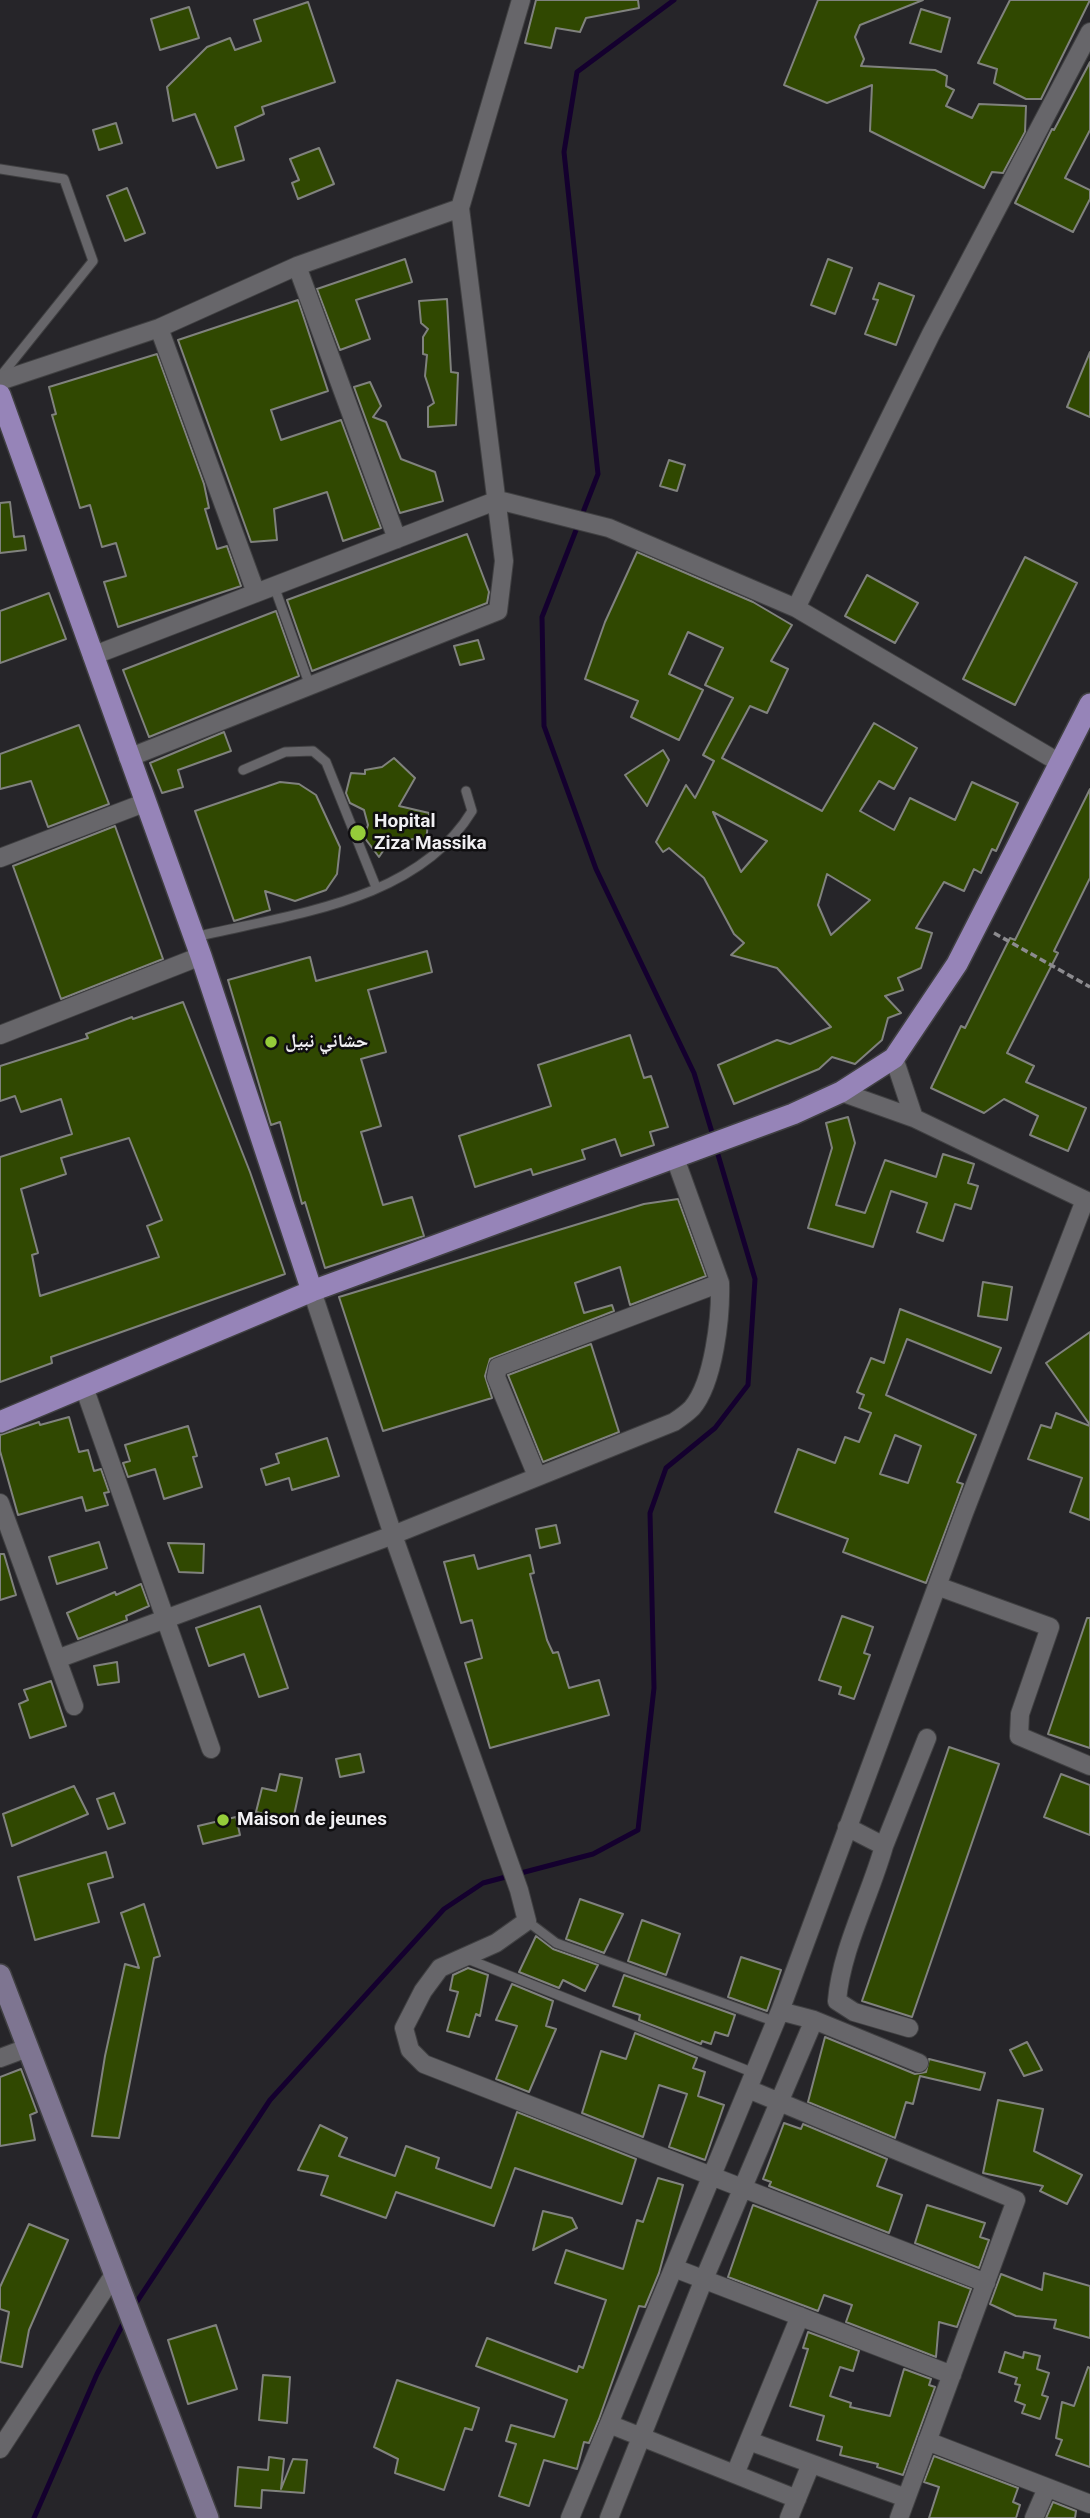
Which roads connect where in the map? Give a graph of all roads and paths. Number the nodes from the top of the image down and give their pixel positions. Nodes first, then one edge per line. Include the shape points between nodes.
1 (521, 0) edge
2 (1090, 32) edge
3 (0, 169) edge
4 (460, 208) junction
5 (297, 265) junction
6 (159, 328) junction
7 (0, 379) edge
8 (0, 396) edge
9 (4, 421) edge
10 (498, 500) junction
11 (397, 538) junction
12 (274, 586) junction
13 (256, 593) junction
14 (796, 608) junction
15 (92, 656) junction
16 (310, 686) junction
17 (1090, 704) edge
18 (128, 758) junction
19 (1060, 763) junction
20 (243, 769) dead end
21 (466, 791) dead end
22 (144, 803) junction
23 (0, 858) edge
24 (376, 887) junction
25 (979, 924) junction
26 (197, 947) junction
27 (1090, 987) edge
28 (0, 1035) edge
29 (894, 1058) junction
30 (841, 1092) junction
31 (914, 1118) junction
32 (675, 1158) junction
33 (1088, 1203) edge
34 (720, 1283) junction
35 (312, 1291) junction
36 (84, 1387) junction
37 (0, 1422) edge
38 (537, 1476) junction
39 (0, 1503) edge
40 (393, 1535) junction
41 (937, 1586) junction
42 (165, 1618) junction
43 (57, 1660) junction
44 (74, 1706) dead end
45 (927, 1738) dead end
46 (211, 1749) dead end
47 (1090, 1766) edge
48 (847, 1827) junction
49 (884, 1846) junction
50 (527, 1921) junction
51 (463, 1957) junction
52 (0, 1975) edge
53 (778, 2017) junction
54 (814, 2020) junction
55 (909, 2028) dead end
56 (27, 2048) junction
57 (0, 2058) edge
58 (919, 2063) dead end
59 (751, 2081) junction
60 (778, 2104) junction
61 (712, 2176) junction
62 (743, 2188) junction
63 (674, 2268) junction
64 (113, 2276) junction
65 (704, 2279) junction
66 (986, 2283) junction
67 (800, 2316) junction
68 (952, 2375) junction
69 (609, 2424) junction
70 (641, 2437) junction
71 (748, 2441) junction
72 (928, 2441) junction
73 (0, 2449) edge
74 (811, 2464) junction
75 (735, 2474) junction
76 (1047, 2488) junction
77 (906, 2498) junction
78 (797, 2499) junction
79 (1090, 2504) edge
80 (208, 2518) edge
81 (570, 2518) edge
82 (609, 2518) edge
83 (789, 2518) edge
84 (899, 2518) edge
85 (1034, 2518) edge

1 - 4 street
2 - 14 street via 931,334
3 - 7 lane via 64,179 93,261
4 - 5 street
4 - 10 street
5 - 6 street
5 - 11 street
6 - 7 street
6 - 13 street
8 - 9 main road
9 - 15 main road
10 - 11 street
10 - 14 street via 609,528
10 - 16 street via 504,561 498,611
11 - 12 street
12 - 13 street
12 - 16 lane
13 - 15 street
14 - 19 street
15 - 18 main road
16 - 18 street
17 - 19 main road
18 - 22 main road
19 - 25 main road
20 - 24 lane via 285,752 313,751 326,762
21 - 24 lane via 472,811 458,833 429,860
22 - 23 street
22 - 26 main road
24 - 26 lane
25 - 27 path
25 - 29 main road
26 - 28 street
26 - 35 main road
29 - 30 main road
29 - 31 street
30 - 31 street
30 - 32 main road
31 - 33 street
32 - 34 street
32 - 35 main road
33 - 41 street
34 - 38 street via 721,1311 705,1387 692,1408 648,1435
34 - 38 street via 498,1367 496,1377
35 - 36 main road
35 - 40 street
36 - 37 main road
36 - 42 street
38 - 40 street
39 - 43 street
40 - 42 street
40 - 50 street
41 - 47 street via 1050,1627 1020,1714 1019,1736
41 - 48 street
42 - 43 street
42 - 46 street
43 - 44 street
45 - 49 street
48 - 49 street
48 - 53 street
49 - 55 street via 839,1976 837,2001 854,2012
50 - 51 street via 496,1943
50 - 53 lane via 556,1943
51 - 59 lane
51 - 61 street via 440,1968 404,2028 410,2050 424,2064
52 - 56 main road
53 - 54 street
53 - 59 street
54 - 58 street
54 - 60 street
56 - 57 street
56 - 64 main road
59 - 60 street
59 - 61 street
60 - 62 street
60 - 66 street via 1016,2200
61 - 62 street
61 - 63 street
62 - 65 street
62 - 66 street
63 - 65 street
63 - 69 street
64 - 73 street
64 - 80 main road
65 - 67 street
65 - 70 street
66 - 68 street
67 - 68 street
67 - 71 street
68 - 72 street
69 - 70 street
69 - 81 street
70 - 75 street
70 - 82 street
71 - 74 street
71 - 75 street
72 - 76 street
72 - 77 street
74 - 77 street
74 - 78 street
75 - 78 street
76 - 79 street
76 - 85 street
77 - 84 street
78 - 83 street

